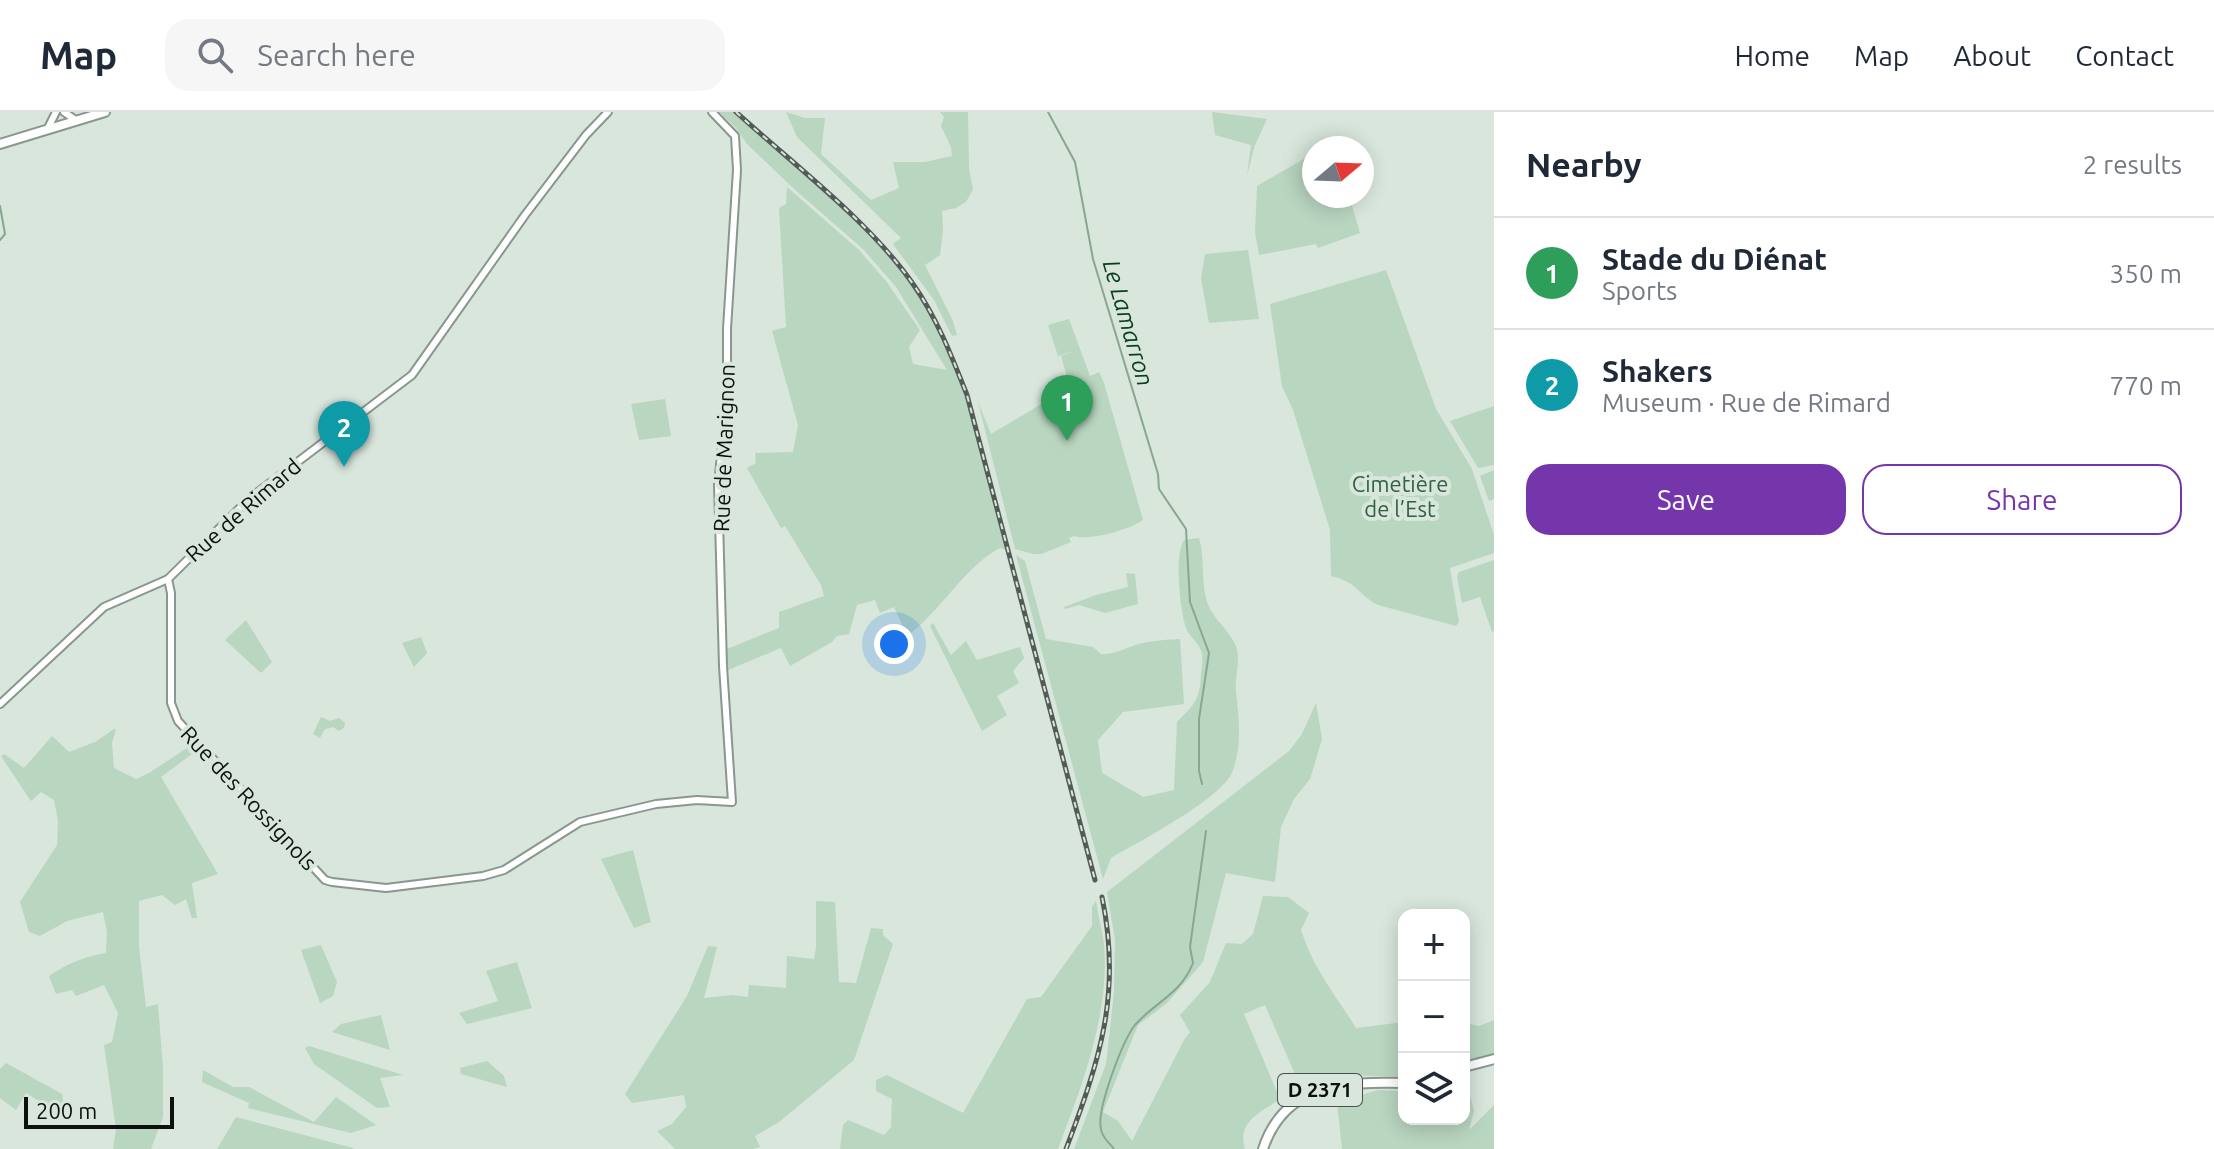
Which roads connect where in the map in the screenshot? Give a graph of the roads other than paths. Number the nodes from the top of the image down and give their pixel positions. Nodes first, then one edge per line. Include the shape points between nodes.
1 (60, 112) edge
2 (105, 112) edge
3 (608, 112) edge
4 (712, 112) edge
5 (77, 121) junction
6 (59, 127) junction
7 (47, 130) junction
8 (0, 144) edge
9 (168, 579) junction
10 (0, 704) edge
11 (732, 802) joint
12 (1494, 1059) edge
13 (1470, 1065) edge
14 (1398, 1083) edge
15 (1263, 1149) edge

1 - 5 street
1 - 6 street
1 - 7 street
2 - 5 main road
3 - 9 street, Rue de Rimard via 525,215 412,375 250,498
4 - 11 street, Rue de Marignon via 733,130 737,170 718,484
5 - 6 main road
6 - 7 main road
7 - 8 main road
9 - 10 street, Rue de Rimard via 104,607
9 - 11 street, Rue des Rossignols via 171,703 178,721 325,880 386,888 483,876 504,870 580,822 656,804
12 - 13 main road
14 - 15 main road, D 2371 via 1356,1083 1307,1095 1282,1114

